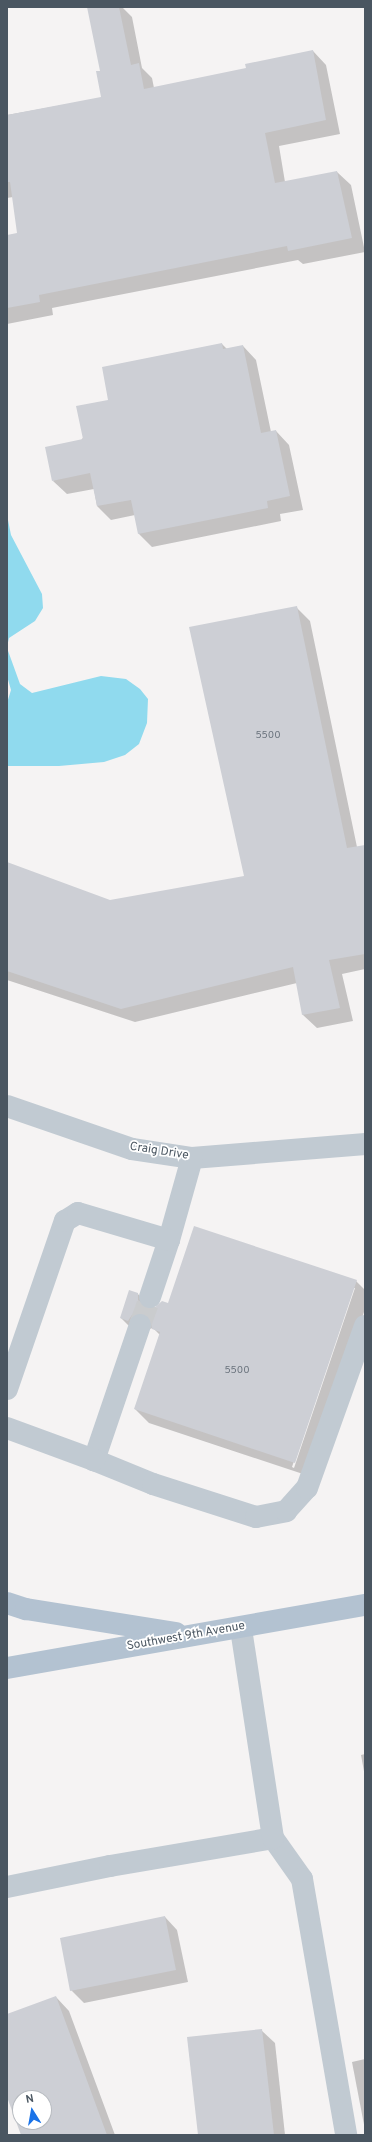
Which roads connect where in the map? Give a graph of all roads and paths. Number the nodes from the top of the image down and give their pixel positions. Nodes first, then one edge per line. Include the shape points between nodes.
1 (7, 1106) edge
2 (365, 1144) edge
3 (192, 1158) junction
4 (169, 1240) junction
5 (150, 1297) tunnel mouth
6 (140, 1325) tunnel mouth
7 (365, 1326) edge
8 (7, 1389) edge
9 (7, 1428) edge
10 (94, 1460) junction
11 (7, 1603) edge
12 (365, 1605) edge
13 (241, 1628) junction
14 (195, 1636) junction
15 (7, 1668) edge
16 (273, 1838) junction
17 (7, 1887) edge
18 (346, 2135) edge

1 - 3 lane, Craig Drive via 132,1149
2 - 3 lane, Craig Drive
3 - 4 lane
4 - 5 lane
4 - 8 lane via 78,1213 65,1221
6 - 10 lane
7 - 10 lane via 307,1488 286,1511 256,1517 153,1484
9 - 10 lane
11 - 14 main road via 26,1609
12 - 13 main road, Southwest 9th Avenue
13 - 14 main road, Southwest 9th Avenue
13 - 16 lane
14 - 15 main road, Southwest 9th Avenue
16 - 17 lane
16 - 18 lane via 302,1879

